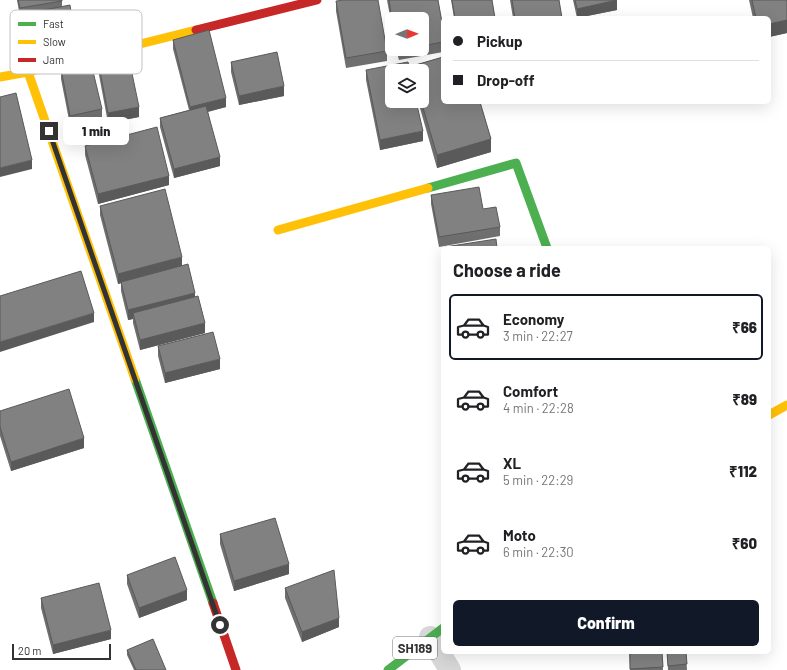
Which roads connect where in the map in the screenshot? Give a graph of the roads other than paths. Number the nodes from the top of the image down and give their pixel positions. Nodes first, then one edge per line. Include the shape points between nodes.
1 (317, 0) edge
2 (142, 44) edge
3 (17, 74) edge
4 (29, 74) edge
5 (0, 77) edge
6 (278, 230) dead end
7 (546, 246) edge
8 (787, 405) edge
9 (771, 414) edge
10 (436, 632) edge
11 (441, 646) edge
12 (444, 654) edge
13 (236, 670) edge
14 (388, 670) edge
15 (450, 670) edge

1 - 2 street
3 - 5 street
4 - 13 street
6 - 7 street via 516,163
8 - 9 street
10 - 11 street
10 - 14 street, SH189
12 - 15 street

